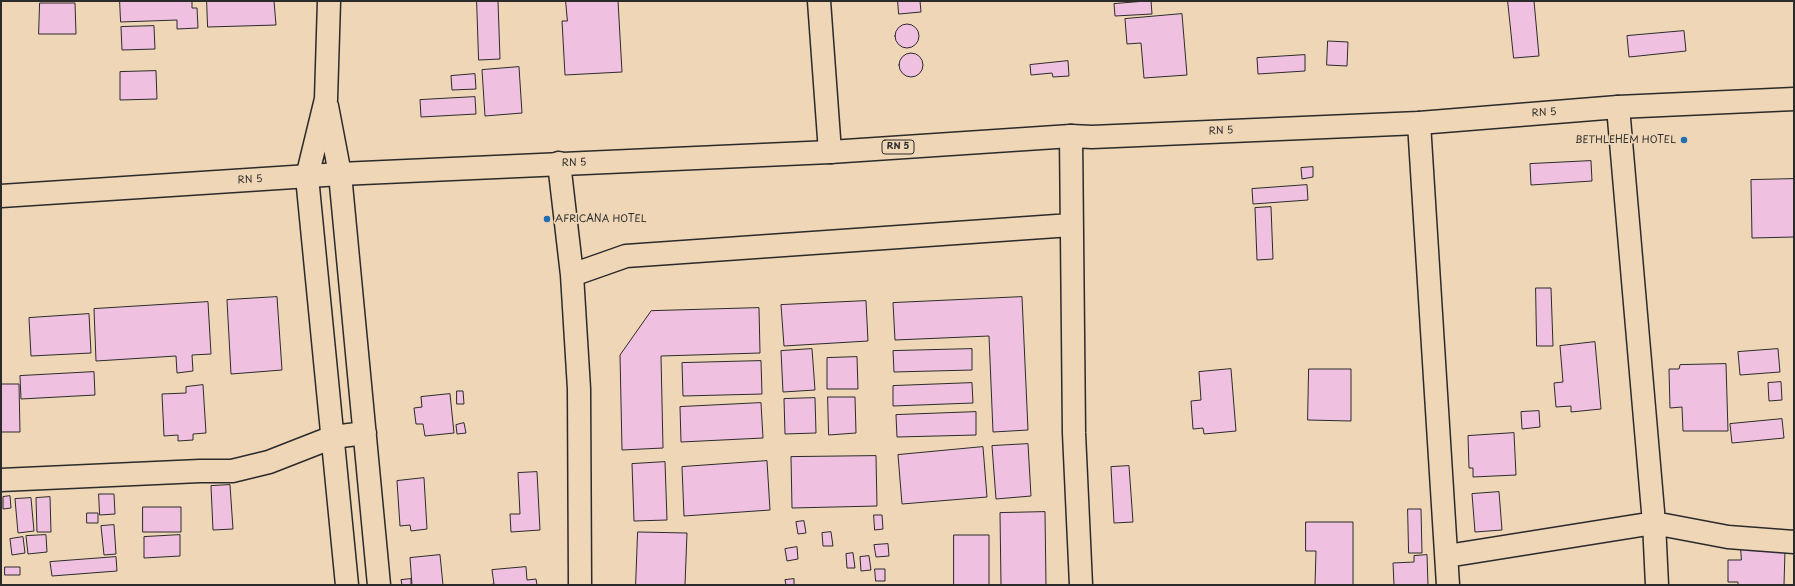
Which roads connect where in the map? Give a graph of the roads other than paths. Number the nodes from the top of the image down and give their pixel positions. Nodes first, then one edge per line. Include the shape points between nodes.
1 (329, 1) edge
2 (819, 1) edge
3 (326, 99) junction
4 (1794, 99) edge
5 (1618, 107) junction
6 (1419, 123) junction
7 (1070, 136) junction
8 (830, 152) junction
9 (559, 163) junction
10 (340, 174) junction
11 (307, 177) junction
12 (1, 196) edge
13 (1072, 225) junction
14 (572, 275) junction
15 (366, 433) junction
16 (333, 437) junction
17 (1, 480) edge
18 (1654, 523) junction
19 (1794, 542) edge
20 (1447, 556) junction
21 (347, 585) edge
22 (379, 585) edge
23 (580, 585) edge
24 (1081, 585) edge
25 (1448, 585) edge
26 (1656, 585) edge

1 - 3 street
2 - 8 street
3 - 10 street
3 - 11 street
4 - 5 street, RN 5 / RN 5
5 - 6 street, RN 5 / RN 5
5 - 18 street
6 - 7 street, RN 5 / RN 5
6 - 20 street
7 - 8 street, RN 5 / RN 5
7 - 13 street
8 - 9 street, RN 5 / RN 5
9 - 10 street, RN 5 / RN 5
9 - 14 street
10 - 11 street, RN 5 / RN 5
10 - 15 street
11 - 12 street, RN 5 / RN 5
11 - 16 street
13 - 14 street via 626,256
13 - 24 street via 1074,433
14 - 23 street via 579,389
15 - 16 street
15 - 22 street
16 - 17 street via 269,462 232,471
16 - 21 street
18 - 19 street via 1728,537
18 - 20 street
18 - 26 street
20 - 25 street

